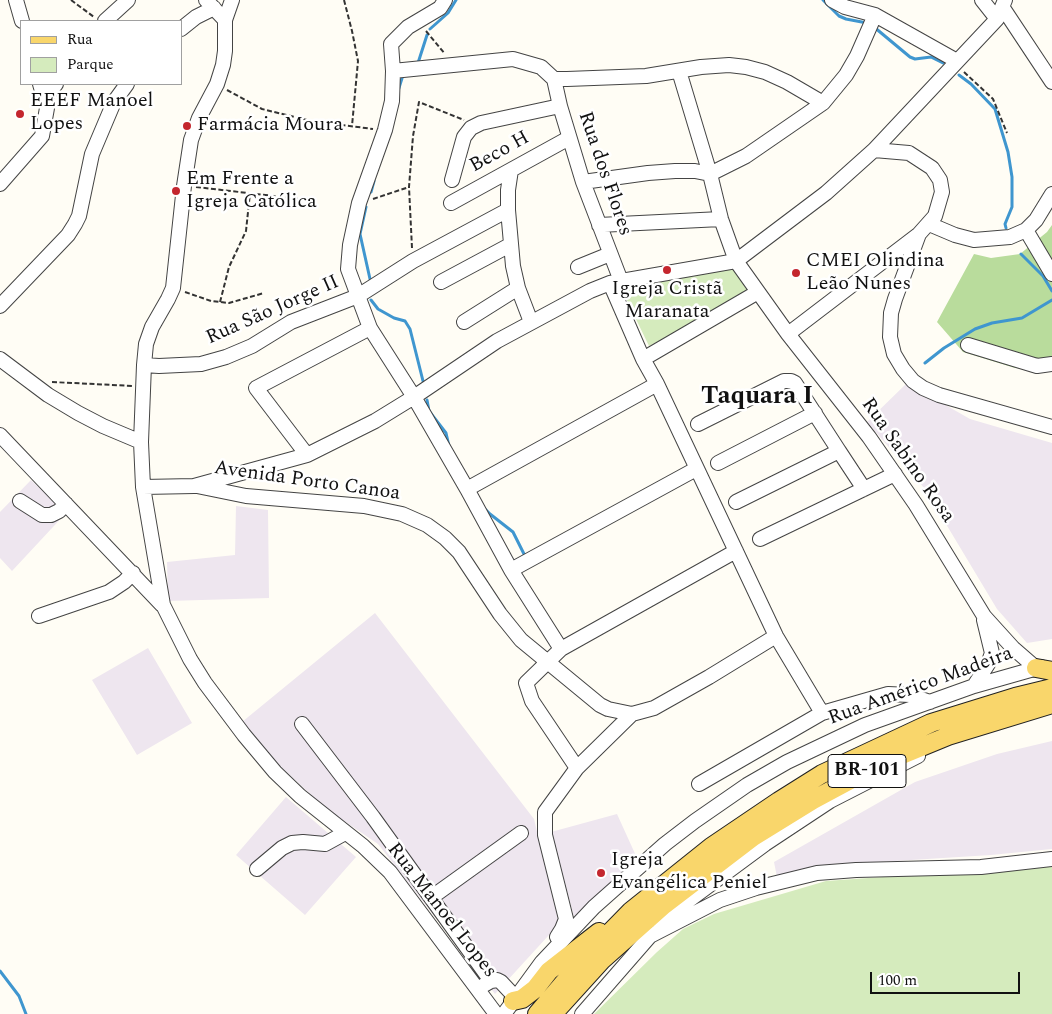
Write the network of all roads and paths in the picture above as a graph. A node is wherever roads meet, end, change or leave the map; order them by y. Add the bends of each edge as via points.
1 (16, 0) edge
2 (71, 0) edge
3 (128, 0) edge
4 (232, 0) edge
5 (344, 0) edge
6 (445, 0) edge
7 (832, 0) edge
8 (982, 0) edge
9 (210, 4) edge
10 (1001, 9) edge
11 (875, 15) junction
12 (22, 20) edge
13 (99, 20) edge
14 (106, 20) edge
15 (225, 20) junction
16 (418, 22) junction
17 (182, 28) edge
18 (956, 62) junction
19 (454, 65) junction
20 (678, 70) junction
21 (393, 71) junction
22 (554, 79) junction
23 (1052, 82) edge
24 (217, 84) junction
25 (40, 85) edge
26 (55, 85) edge
27 (126, 85) edge
28 (44, 98) junction
29 (823, 102) junction
30 (560, 106) junction
31 (476, 125) junction
32 (352, 127) junction
33 (385, 130) junction
34 (1007, 133) dead end
35 (569, 138) junction
36 (874, 150) junction
37 (511, 170) junction
38 (710, 174) junction
39 (452, 180) dead end
40 (583, 182) junction
41 (0, 184) edge
42 (184, 186) junction
43 (409, 187) junction
44 (250, 193) junction
45 (1052, 194) edge
46 (300, 199) dead end
47 (359, 203) junction
48 (451, 203) dead end
49 (508, 210) junction
50 (721, 219) junction
51 (599, 225) junction
52 (924, 229) junction
53 (1026, 230) junction
54 (510, 245) junction
55 (610, 254) junction
56 (413, 261) junction
57 (736, 261) junction
58 (578, 266) dead end
59 (1052, 274) edge
60 (441, 282) dead end
61 (615, 282) junction
62 (173, 288) junction
63 (518, 288) junction
64 (758, 292) junction
65 (264, 294) dead end
66 (358, 296) junction
67 (220, 302) junction
68 (0, 306) edge
69 (464, 322) dead end
70 (531, 322) junction
71 (370, 328) junction
72 (788, 334) junction
73 (968, 345) dead end
74 (0, 359) edge
75 (643, 359) junction
76 (1052, 364) edge
77 (144, 365) junction
78 (29, 381) junction
79 (657, 384) junction
80 (139, 386) dead end
81 (414, 397) junction
82 (815, 413) junction
83 (698, 424) dead end
84 (1052, 427) edge
85 (0, 435) edge
86 (141, 442) junction
87 (839, 451) junction
88 (307, 455) junction
89 (718, 463) dead end
90 (696, 469) junction
91 (895, 474) junction
92 (194, 486) junction
93 (143, 487) junction
94 (467, 489) junction
95 (864, 489) junction
96 (20, 501) dead end
97 (736, 502) dead end
98 (66, 504) junction
99 (760, 539) dead end
100 (736, 551) junction
101 (510, 570) junction
102 (133, 573) junction
103 (163, 605) junction
104 (39, 616) dead end
105 (984, 616) junction
106 (776, 636) junction
107 (561, 649) junction
108 (549, 662) junction
109 (1046, 668) edge
110 (974, 686) junction
111 (1052, 688) edge
112 (930, 702) junction
113 (1052, 704) edge
114 (822, 713) junction
115 (1052, 713) edge
116 (632, 714) junction
117 (302, 724) dead end
118 (577, 768) junction
119 (699, 784) dead end
120 (345, 833) junction
121 (521, 833) dead end
122 (1052, 859) edge
123 (257, 869) dead end
124 (432, 898) junction
125 (631, 911) junction
126 (650, 936) junction
127 (491, 981) junction
128 (477, 989) junction
129 (513, 1002) edge
130 (496, 1014) edge
131 (536, 1014) edge
132 (553, 1014) edge
133 (582, 1014) edge

1 - 12 street
2 - 13 path
3 - 14 street
4 - 15 street
5 - 32 path via 358,60
6 - 16 street via 440,8
7 - 11 street
8 - 10 street
9 - 15 street
9 - 17 street
10 - 18 street
10 - 23 street
11 - 18 street
11 - 29 street via 846,75
15 - 24 street, Rua Manoel Lopes via 226,50
16 - 19 path
16 - 21 street via 391,44
18 - 34 path via 993,99
18 - 36 street
19 - 21 street
19 - 22 street via 513,59 541,67
20 - 22 street via 646,76
20 - 29 street via 701,66 746,67 765,72
20 - 38 street
21 - 33 street via 392,100
22 - 30 street, Rua dos Flores
24 - 32 path via 262,109
24 - 42 street, Rua Manoel Lopes via 194,128
25 - 28 street
26 - 28 street
27 - 68 street via 114,102 92,154 75,224
28 - 41 street via 47,108 42,136
29 - 38 street via 746,156
30 - 31 street
30 - 35 street, Rua dos Flores
31 - 39 street via 464,137
31 - 43 path via 419,102
32 - 33 path
33 - 47 street
35 - 37 street, Beco H
35 - 40 street, Rua dos Flores
36 - 52 street via 909,153 932,168 940,180 942,192 935,216
36 - 57 street via 826,193
37 - 48 street, Beco H
37 - 49 street
38 - 40 street via 666,171
38 - 50 street
40 - 51 street, Rua dos Flores
42 - 44 path
42 - 62 street, Rua Manoel Lopes
43 - 47 path
43 - 56 path
44 - 46 path
44 - 67 path via 246,231 229,267
45 - 53 street
47 - 66 street via 348,269
49 - 54 street
49 - 56 street, Rua São Jorge II
50 - 51 street
50 - 57 street
51 - 55 street, Rua dos Flores
52 - 53 street via 974,240 1010,237
52 - 72 street
52 - 84 street via 894,299 890,337 894,354 903,369 912,381 939,395
53 - 59 street
54 - 60 street
54 - 63 street
55 - 58 street
55 - 61 street, Rua dos Flores
56 - 66 street, Rua São Jorge II
57 - 61 street
57 - 64 street, Rua Sabino Rosa
61 - 70 street
61 - 75 street, Rua dos Flores
62 - 67 path
62 - 77 street, Rua Manoel Lopes via 152,327
63 - 69 street
63 - 70 street
64 - 72 street, Rua Sabino Rosa
64 - 75 street
65 - 67 path via 230,303
66 - 71 street
66 - 77 street, Rua São Jorge II via 291,322 252,346 226,357 201,364
70 - 81 street
71 - 81 street
71 - 88 street via 256,388
72 - 91 street, Rua Sabino Rosa via 870,437
73 - 76 street via 1037,366
74 - 78 street
75 - 79 street, Rua dos Flores
77 - 86 street, Rua Manoel Lopes
78 - 80 path
78 - 86 street via 78,412
79 - 90 street, Rua dos Flores
79 - 94 street
81 - 88 street
81 - 94 street
82 - 83 street via 795,383 784,380
82 - 87 street
82 - 89 street
85 - 98 street
86 - 93 street, Rua Manoel Lopes
87 - 95 street
87 - 97 street
88 - 92 street
90 - 100 street, Rua dos Flores
90 - 101 street
91 - 95 street
91 - 105 street, Rua Sabino Rosa
92 - 93 street
92 - 108 street, Avenida Porto Canoa via 246,496 364,506 402,514 427,524 460,552 521,640
93 - 103 street, Rua Manoel Lopes
94 - 101 street
95 - 99 street
96 - 98 street via 42,515 51,515
98 - 102 street
100 - 106 street, Rua dos Flores
100 - 107 street
101 - 107 street
102 - 103 street
102 - 104 street via 109,592
103 - 120 street, Rua Manoel Lopes via 190,659 244,735 275,772
105 - 109 street, Rua Sabino Rosa via 1013,648
105 - 110 street, Rua Sabino Rosa via 992,653
106 - 114 street, Rua dos Flores
106 - 116 street via 670,700
107 - 108 street
108 - 116 street, Avenida Porto Canoa via 600,705
108 - 118 street via 526,683 532,701
109 - 110 street, Rua Américo Madeira
110 - 112 street, Rua Américo Madeira
111 - 125 main road, BR-101 via 931,723 822,774 711,847
112 - 114 street via 910,695 888,694
112 - 129 street, Rua Américo Madeira via 865,725 802,754 747,785 695,821 594,907 548,954
113 - 132 main road, BR-101 via 948,736 880,764 753,837 664,905 602,960
114 - 119 street
115 - 126 street via 979,731 830,801 677,909
116 - 118 street
117 - 124 street
118 - 129 street via 545,812 545,835 565,924 523,978
120 - 123 street via 325,844 292,843
120 - 128 street, Rua Manoel Lopes via 390,872
121 - 124 street
122 - 126 street via 981,867 816,873 720,900
124 - 127 street
125 - 129 main road via 586,940 548,971 535,989
125 - 131 main road, BR-101
126 - 133 street
127 - 128 street
127 - 129 street via 501,982
128 - 130 street, Rua Manoel Lopes

